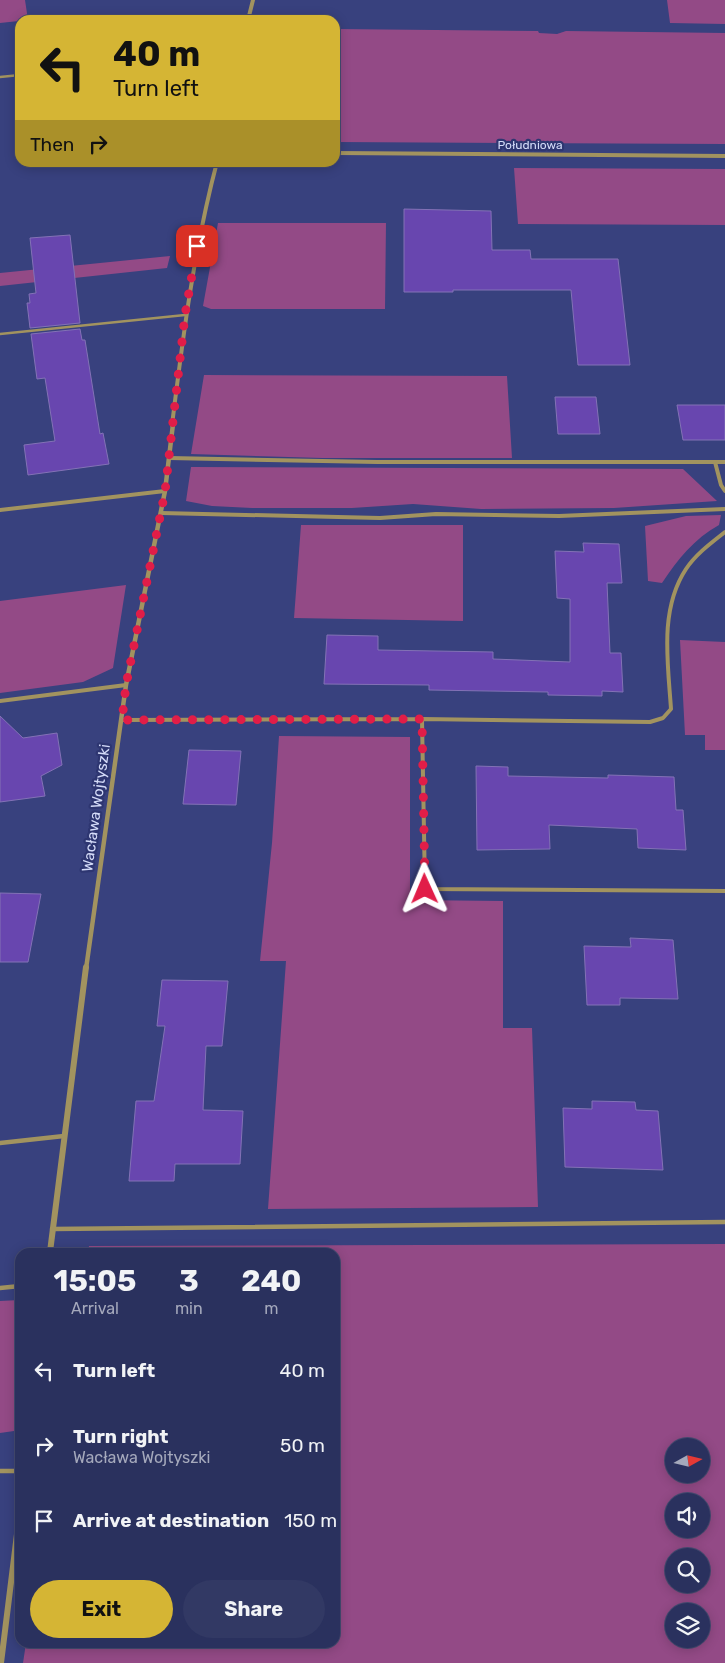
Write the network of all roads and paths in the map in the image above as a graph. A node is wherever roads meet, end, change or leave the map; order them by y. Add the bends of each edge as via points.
1 (253, 0) edge
2 (249, 15) edge
3 (15, 76) edge
4 (0, 77) edge
5 (340, 153) edge
6 (725, 156) edge
7 (216, 167) edge
8 (185, 315) junction
9 (0, 334) edge
10 (169, 458) junction
11 (715, 462) junction
12 (725, 462) edge
13 (725, 491) edge
14 (165, 492) junction
15 (725, 509) edge
16 (0, 510) edge
17 (161, 513) junction
18 (725, 532) edge
19 (126, 685) junction
20 (0, 701) edge
21 (422, 719) junction
22 (122, 720) junction
23 (725, 891) edge
24 (64, 1136) junction
25 (0, 1143) edge
26 (725, 1222) edge
27 (51, 1229) junction
28 (50, 1248) edge
29 (15, 1286) edge
30 (0, 1288) edge
31 (0, 1471) edge
32 (15, 1471) edge
33 (15, 1550) edge
34 (1, 1663) edge

1 - 2 street
3 - 4 lane
5 - 6 street, Południowa
7 - 8 street, Wacława Wojtyszki via 203,215
8 - 9 lane
8 - 10 street, Wacława Wojtyszki
10 - 11 lane via 263,462
10 - 14 street, Wacława Wojtyszki
11 - 12 lane
11 - 13 lane
14 - 16 lane
14 - 17 street, Wacława Wojtyszki
15 - 17 lane via 559,516 436,514 380,518
17 - 19 street, Wacława Wojtyszki
18 - 21 lane via 695,556 677,582 669,614 671,709 663,718 650,722
19 - 20 lane
19 - 22 street, Wacława Wojtyszki
21 - 22 lane
21 - 23 lane via 425,889
22 - 24 street, Wacława Wojtyszki
24 - 25 lane
24 - 27 street, Wacława Wojtyszki
26 - 27 lane
27 - 28 street, Wacława Wojtyszki
29 - 30 lane
31 - 32 lane
33 - 34 street

